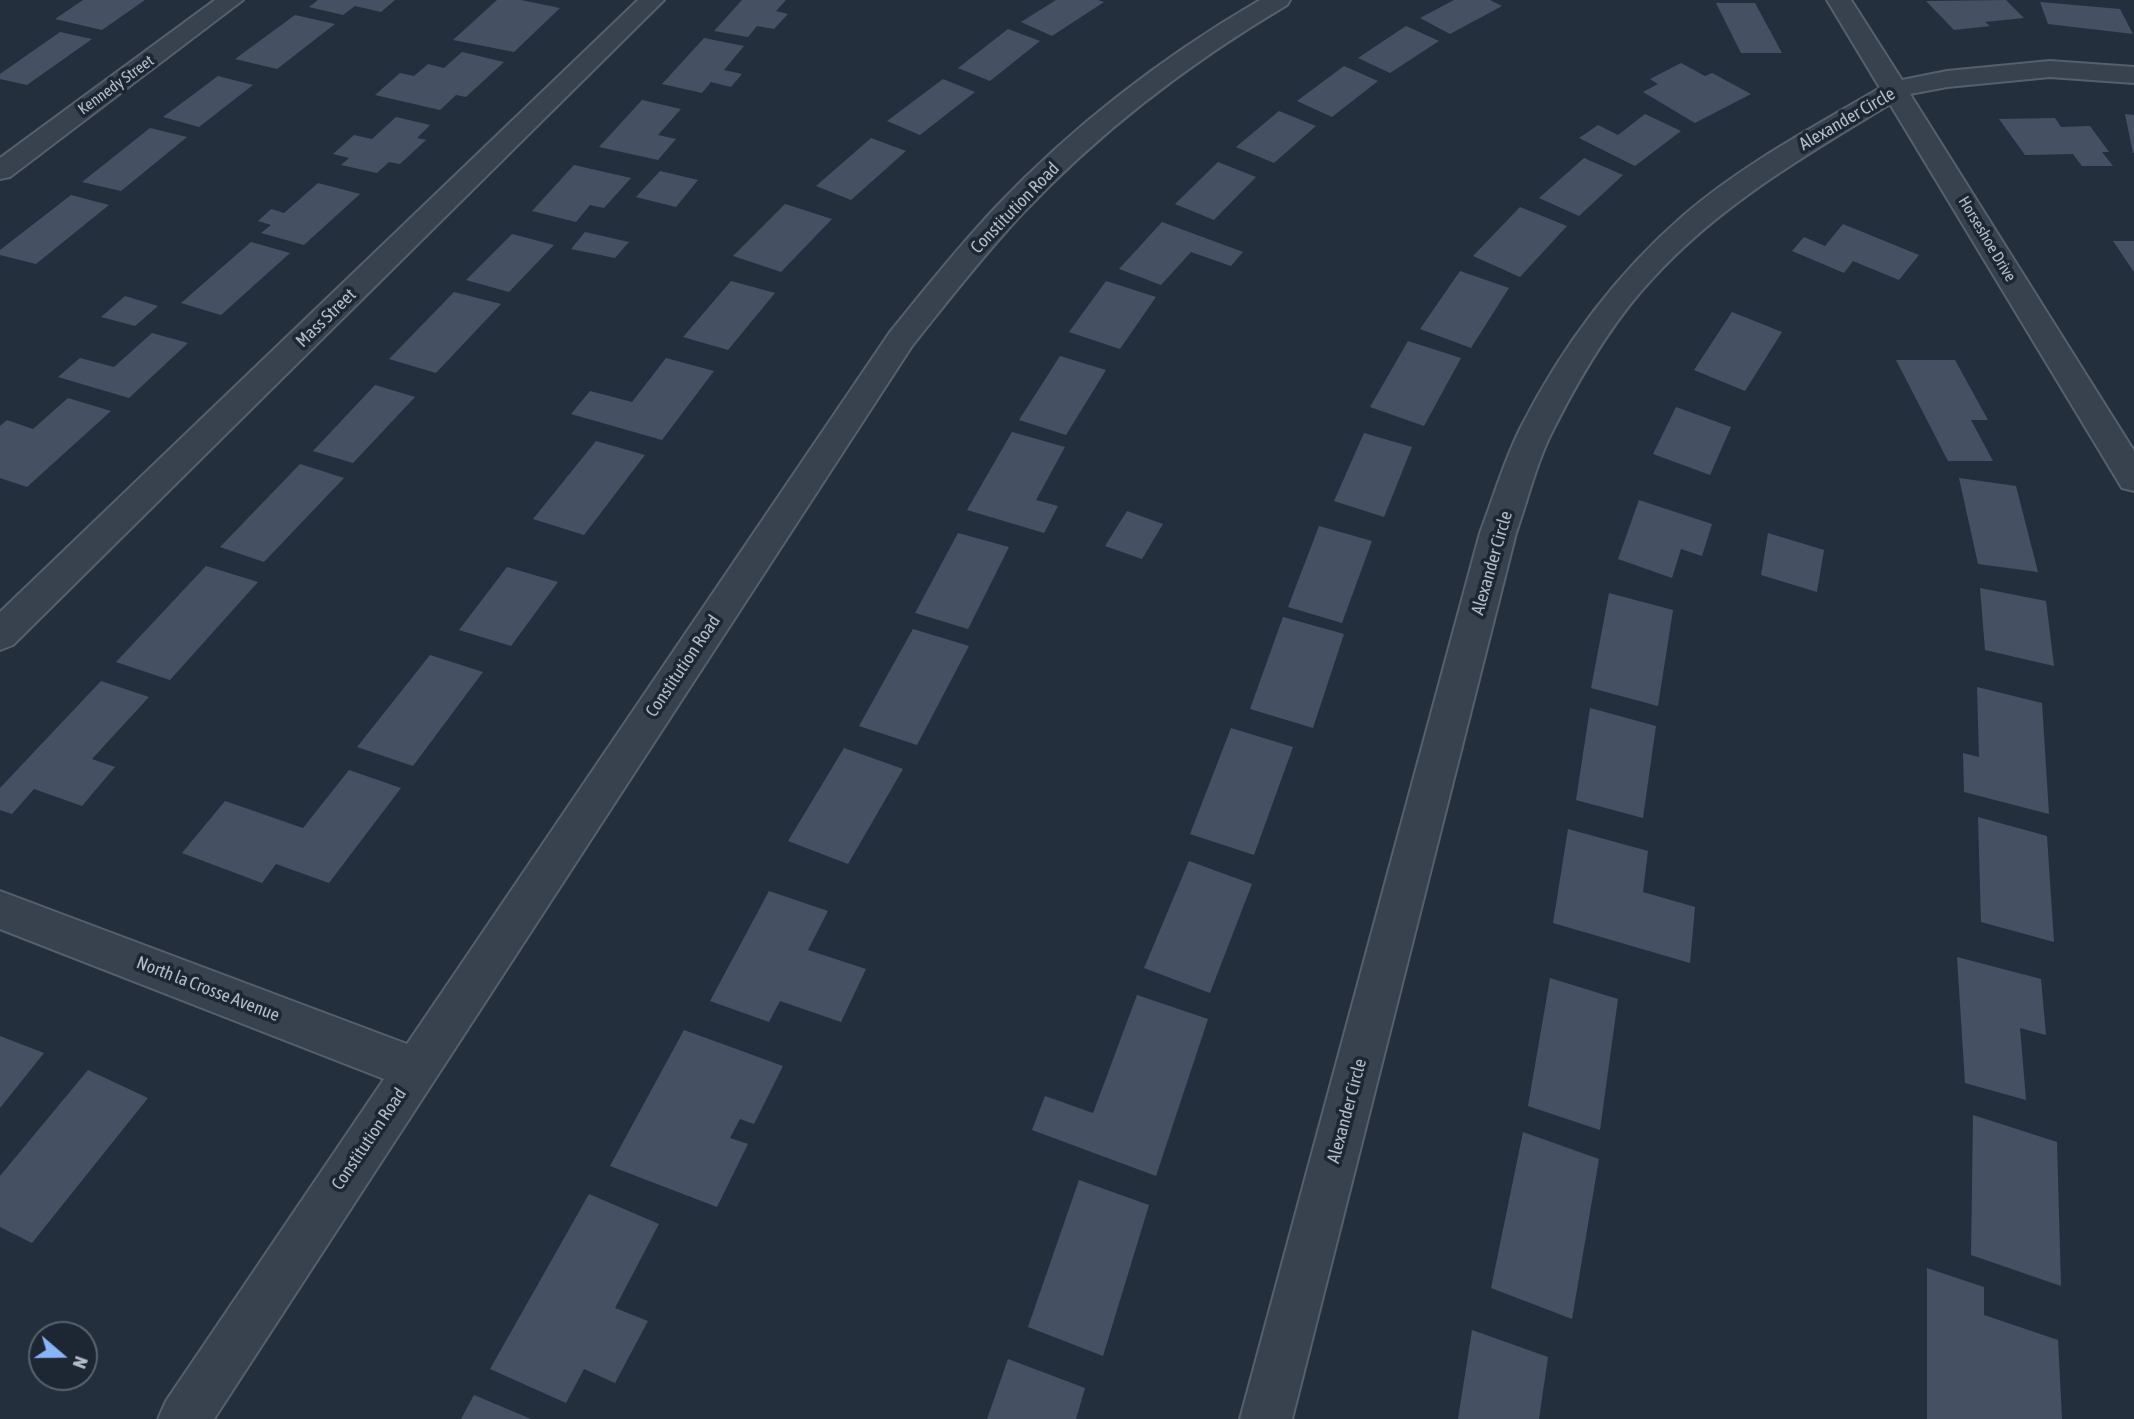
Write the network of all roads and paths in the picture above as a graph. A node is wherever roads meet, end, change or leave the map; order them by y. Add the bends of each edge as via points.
1 (231, 0) edge
2 (652, 0) edge
3 (1278, 0) edge
4 (1839, 0) edge
5 (2134, 75) edge
6 (1896, 89) junction
7 (0, 171) edge
8 (2134, 479) edge
9 (0, 635) edge
10 (0, 909) edge
11 (415, 1069) junction
12 (184, 1419) edge
13 (1266, 1419) edge

1 - 7 street, Kennedy Street
2 - 9 street, Mass Street
3 - 11 street, Constitution Road via 1150,85 1088,135 1025,194 957,269 901,339
4 - 6 street, Horseshoe Drive
5 - 6 street, Alexander Circle via 2050,69
6 - 8 street, Horseshoe Drive
6 - 13 street, Alexander Circle via 1769,166 1696,220 1642,271 1586,344 1536,430 1498,533
10 - 11 street, North la Crosse Avenue
11 - 12 street, Constitution Road

